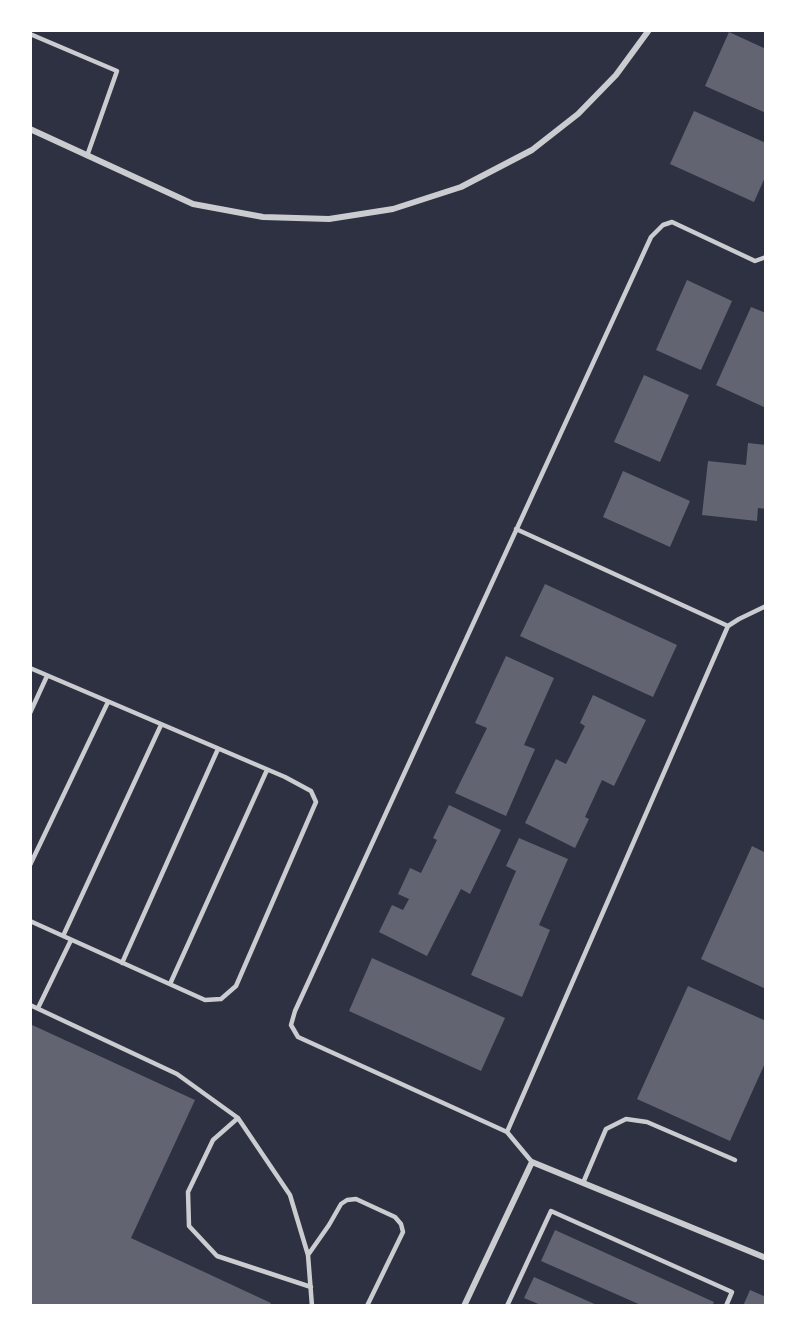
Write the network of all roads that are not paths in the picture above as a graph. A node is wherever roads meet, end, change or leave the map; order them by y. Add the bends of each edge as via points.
1 (650, 30) edge
2 (30, 34) edge
3 (30, 129) edge
4 (87, 156) junction
5 (766, 257) edge
6 (516, 529) junction
7 (766, 606) edge
8 (728, 626) junction
9 (30, 668) edge
10 (47, 676) junction
11 (108, 702) junction
12 (30, 713) edge
13 (161, 725) junction
14 (218, 749) junction
15 (267, 770) junction
16 (30, 865) edge
17 (30, 921) edge
18 (63, 936) junction
19 (70, 940) junction
20 (122, 963) junction
21 (170, 984) junction
22 (30, 1005) edge
23 (38, 1008) junction
24 (238, 1118) junction
25 (507, 1132) junction
26 (735, 1160) dead end
27 (532, 1162) junction
28 (583, 1183) junction
29 (308, 1255) junction
30 (766, 1258) edge
31 (311, 1287) junction
32 (312, 1306) edge
33 (367, 1306) edge
34 (464, 1306) edge
35 (507, 1306) edge
36 (726, 1306) edge

1 - 4 street via 616,75 578,114 532,150 461,187 393,209 329,219 264,218 193,204
2 - 4 lane via 117,71
3 - 4 street
5 - 6 lane via 755,261 672,222 651,237
6 - 8 lane
6 - 25 lane via 291,1025 298,1037
7 - 8 lane
8 - 25 lane
9 - 10 lane
10 - 11 lane
10 - 12 lane
11 - 13 lane
11 - 16 lane
13 - 14 lane
13 - 18 lane
14 - 15 lane
14 - 20 lane
15 - 21 lane
15 - 21 lane via 311,791 316,802 236,986 221,999 205,1000
17 - 18 lane
18 - 19 lane
19 - 20 lane
19 - 23 lane
20 - 21 lane
22 - 23 lane
23 - 24 lane via 177,1074
24 - 29 lane via 290,1195
24 - 31 lane via 213,1140 188,1192 189,1226 217,1256
25 - 27 lane
26 - 28 lane via 647,1122 626,1119 606,1129
27 - 28 street
27 - 34 street
28 - 30 street
29 - 31 lane
29 - 33 lane via 340,1204 347,1200 356,1200 395,1217 403,1232
31 - 32 lane
35 - 36 lane via 551,1211 732,1292

